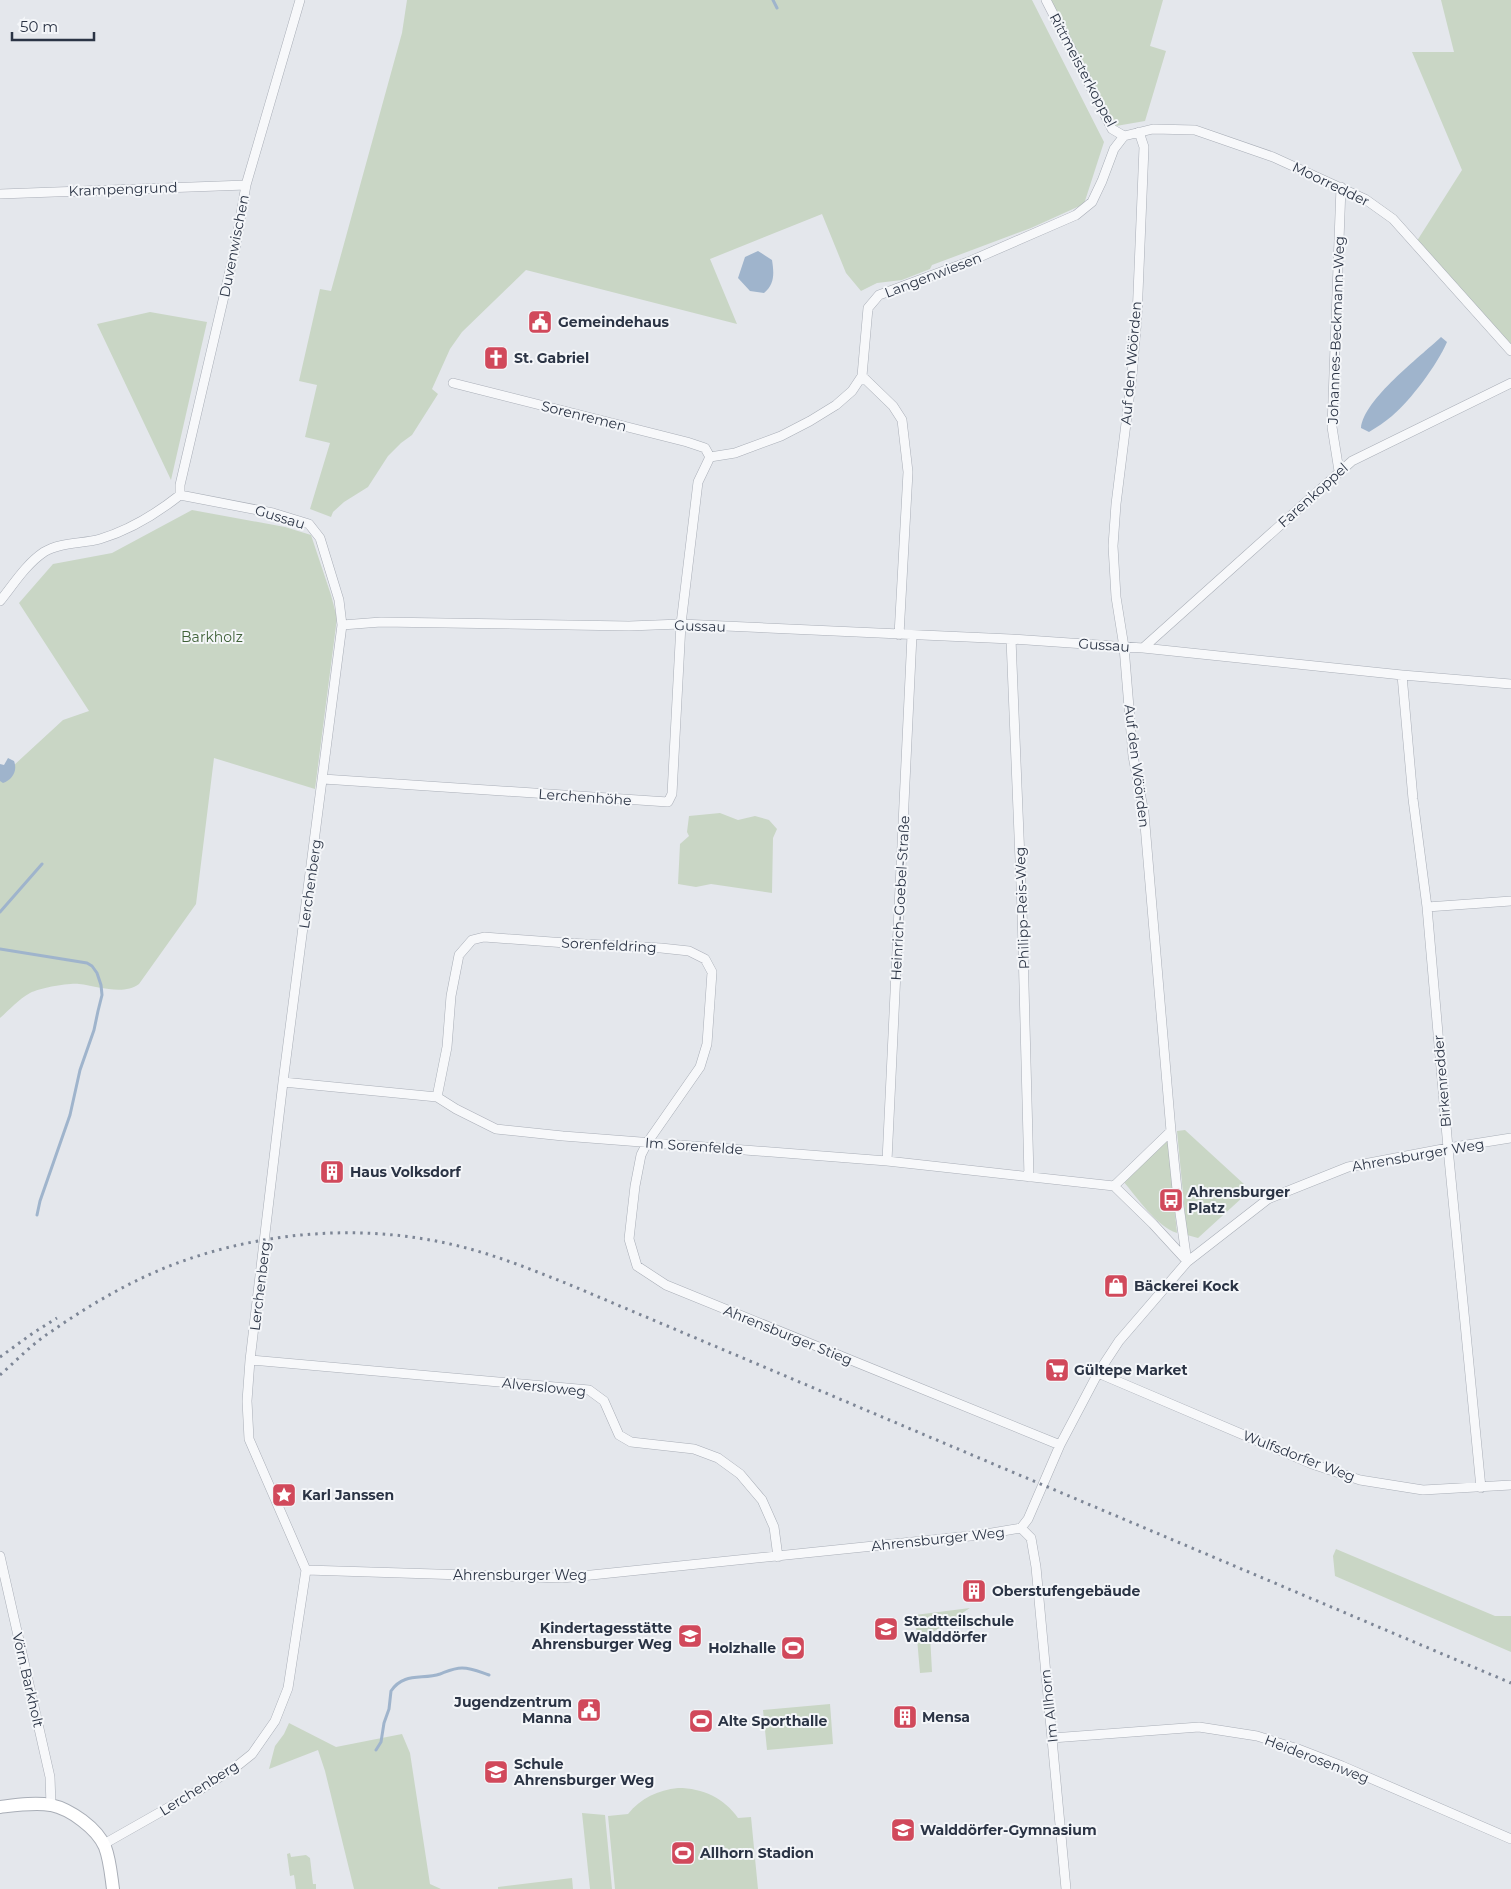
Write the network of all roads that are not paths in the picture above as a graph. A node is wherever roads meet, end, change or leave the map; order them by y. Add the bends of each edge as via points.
1 (300, 0) edge
2 (1046, 0) edge
3 (1139, 132) junction
4 (1124, 136) junction
5 (246, 186) junction
6 (1340, 187) junction
7 (0, 194) edge
8 (1511, 351) edge
9 (862, 376) junction
10 (453, 383) dead end
11 (1511, 383) edge
12 (710, 457) junction
13 (1339, 471) junction
14 (180, 495) junction
15 (0, 601) edge
16 (681, 624) junction
17 (342, 625) junction
18 (900, 634) junction
19 (912, 635) junction
20 (1011, 639) junction
21 (1124, 647) junction
22 (1143, 648) junction
23 (1402, 675) junction
24 (1511, 684) edge
25 (323, 779) junction
26 (1511, 901) edge
27 (1427, 907) junction
28 (283, 1082) junction
29 (438, 1097) junction
30 (1171, 1132) junction
31 (1511, 1138) edge
32 (648, 1143) junction
33 (1448, 1148) junction
34 (887, 1161) junction
35 (1029, 1177) junction
36 (1114, 1186) junction
37 (1187, 1262) junction
38 (250, 1360) junction
39 (1098, 1373) junction
40 (1060, 1445) junction
41 (1511, 1485) edge
42 (1481, 1488) junction
43 (1021, 1528) junction
44 (0, 1556) edge
45 (778, 1556) junction
46 (306, 1570) junction
47 (1052, 1738) junction
48 (51, 1805) junction
49 (0, 1807) edge
50 (1511, 1839) edge
51 (104, 1844) junction
52 (113, 1889) edge
53 (1066, 1889) edge

1 - 5 street, Duvenwischen
2 - 4 street, Rittmeisterkoppel via 1112,129
3 - 4 street, Moorredder
3 - 6 street, Moorredder via 1195,130 1273,157
3 - 21 street, Auf den Wöörden via 1144,147 1136,318 1114,546 1116,597
4 - 9 street, Langenwiesen via 1114,150 1092,202 1076,215 968,262 879,295 868,308
5 - 7 street, Krampengrund
5 - 14 street, Duvenwischen
6 - 8 street, Moorredder via 1366,199 1393,219
6 - 13 street, Johannes-Beckmann-Weg via 1332,427
9 - 12 street via 852,391 836,405 810,421 735,453
9 - 18 street via 902,420 908,472
10 - 12 street, Sorenremen via 688,442 705,448
11 - 13 street, Farenkoppel via 1352,461
12 - 16 street via 698,482
13 - 22 street, Farenkoppel
14 - 15 street via 128,529 98,540 55,547 43,553
14 - 17 street, Gussau via 273,512 309,524 320,538 339,600
16 - 17 street, Gussau via 380,622
16 - 18 street, Gussau
16 - 25 street, Lerchenhöhe via 672,794 668,802
17 - 25 street, Lerchenberg
18 - 19 street, Gussau
19 - 20 street, Gussau
19 - 34 street, Heinrich-Goebel-Straße
20 - 21 street, Gussau
20 - 35 street, Philipp-Reis-Weg
21 - 22 street, Gussau
21 - 30 street, Auf den Wöörden via 1133,756 1144,813
22 - 23 street, Gussau
23 - 24 street, Gussau
23 - 27 street, Birkenredder
25 - 28 street, Lerchenberg
26 - 27 street
27 - 33 street, Birkenredder
28 - 29 street, Im Sorenfelde
28 - 38 street, Lerchenberg
29 - 32 street, Im Sorenfelde via 496,1129
29 - 32 street, Sorenfeldring via 455,969 459,955 472,940 484,937 689,952 705,959 712,972 705,1053 695,1075
30 - 36 street
30 - 37 street
31 - 33 street, Ahrensburger Weg
32 - 34 street, Im Sorenfelde
32 - 40 street, Ahrensburger Stieg via 641,1155 629,1239 637,1266 666,1285
33 - 37 street, Ahrensburger Weg via 1348,1167 1268,1199
33 - 42 street, Birkenredder
34 - 35 street, Im Sorenfelde
35 - 36 street, Im Sorenfelde
36 - 37 street
37 - 39 street, Ahrensburger Weg via 1119,1341
38 - 45 street, Alversloweg via 589,1390 604,1400 618,1435 631,1442 694,1448 718,1458 740,1474 762,1500 774,1527
38 - 46 street, Lerchenberg via 249,1439
39 - 40 street, Ahrensburger Weg
39 - 42 street, Wulfsdorfer Weg via 1312,1464 1360,1480 1423,1490
40 - 43 street, Ahrensburger Weg via 1028,1519
41 - 42 street, Wulfsdorfer Weg
43 - 45 street, Ahrensburger Weg
43 - 47 street, Im Allhorn via 1030,1538 1036,1567
44 - 48 street, Vörn Barkholt via 50,1777
45 - 46 street, Ahrensburger Weg via 562,1578
46 - 51 street, Lerchenberg via 288,1688 275,1722 252,1754 201,1789
47 - 50 street, Heiderosenweg via 1199,1727 1257,1736 1342,1766
47 - 53 street, Im Allhorn
48 - 49 street
48 - 51 street via 78,1816
51 - 52 street

